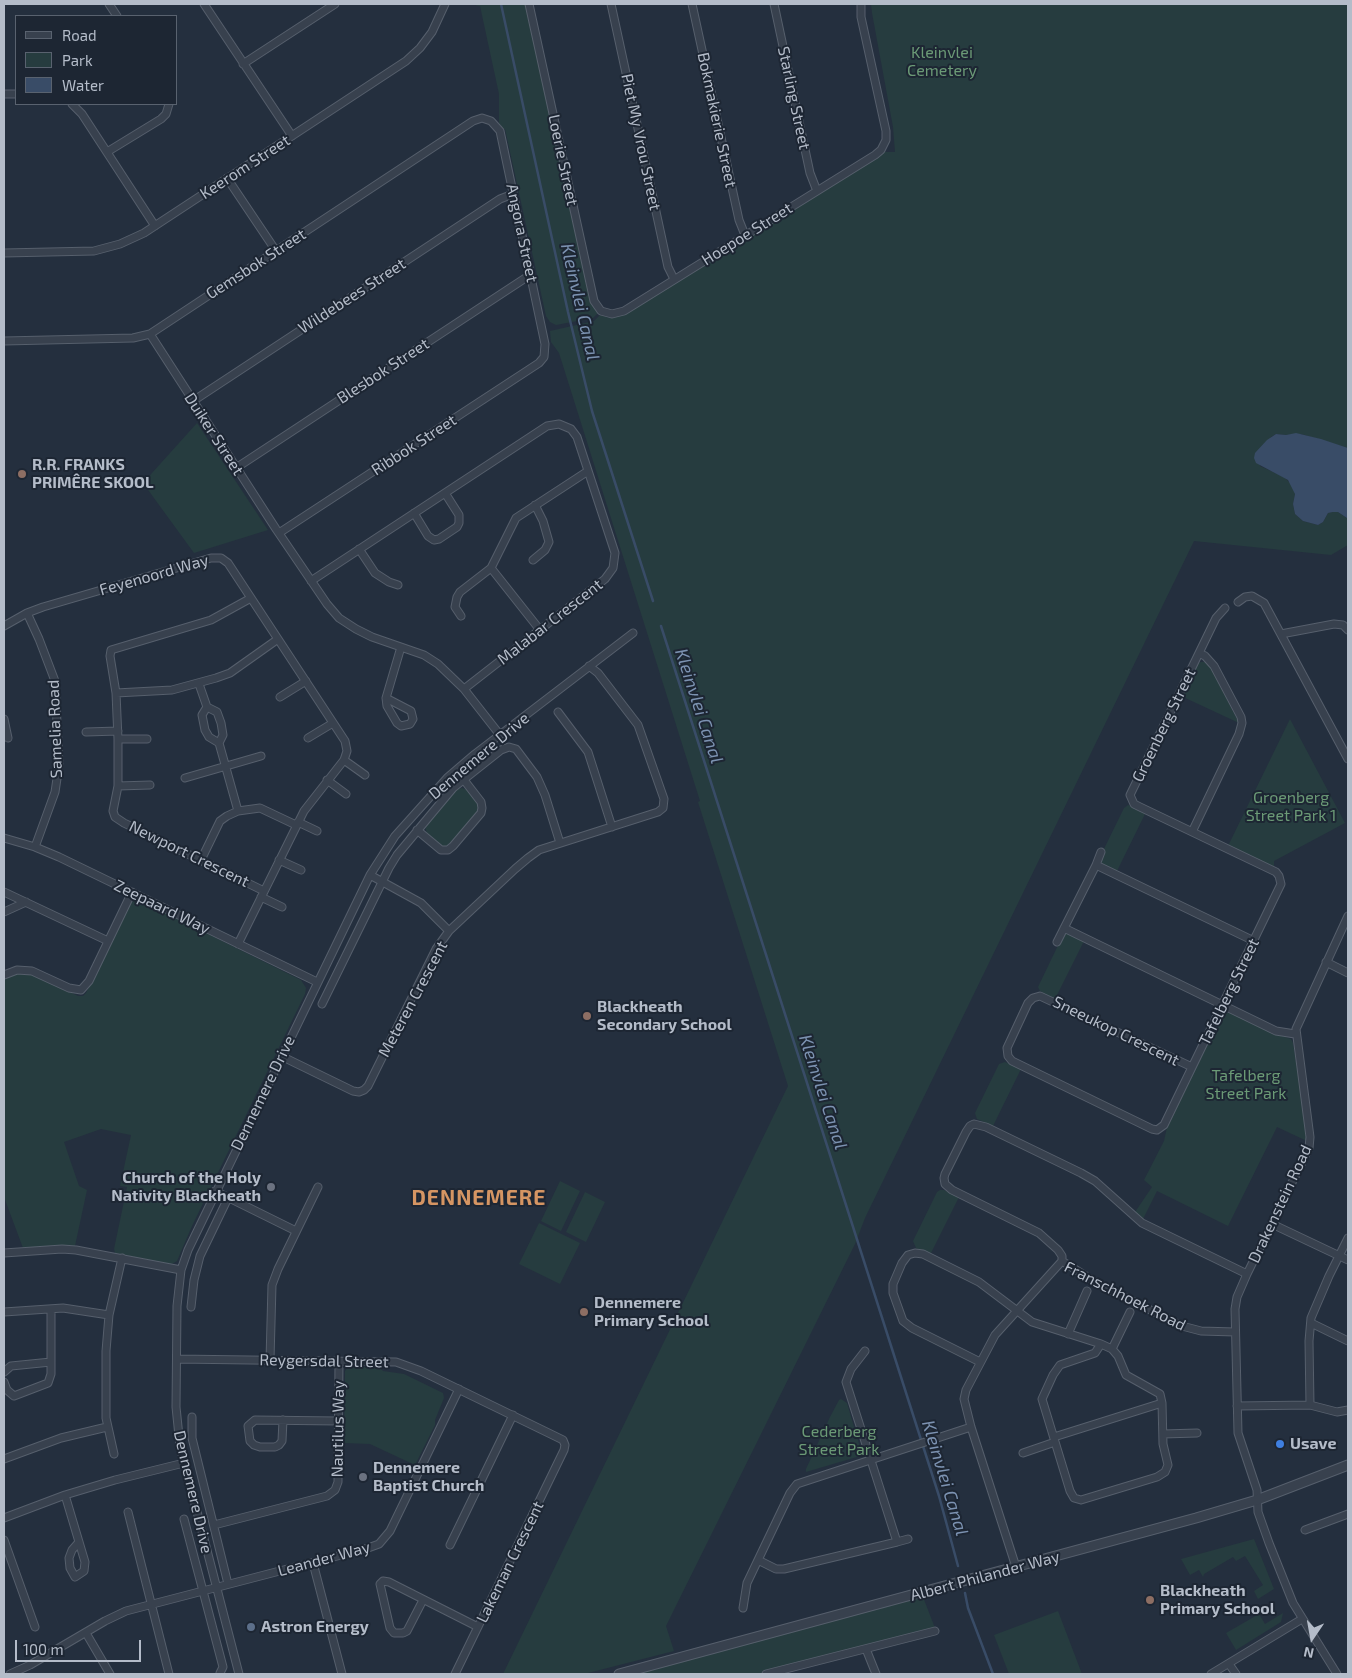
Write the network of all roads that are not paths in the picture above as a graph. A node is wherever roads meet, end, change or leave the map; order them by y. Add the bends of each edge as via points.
1 (109, 4) edge
2 (204, 4) edge
3 (335, 4) edge
4 (445, 4) edge
5 (529, 4) edge
6 (611, 4) edge
7 (692, 4) edge
8 (774, 4) edge
9 (860, 4) edge
10 (116, 15) edge
11 (243, 64) junction
12 (73, 105) edge
13 (169, 105) edge
14 (487, 119) joint
15 (292, 136) junction
16 (108, 152) junction
17 (227, 178) junction
18 (818, 191) junction
19 (513, 194) junction
20 (155, 226) junction
21 (745, 235) junction
22 (276, 252) junction
23 (4, 253) edge
24 (530, 275) junction
25 (674, 279) junction
26 (604, 312) joint
27 (150, 334) junction
28 (4, 341) edge
29 (545, 354) joint
30 (193, 401) junction
31 (236, 468) junction
32 (588, 471) junction
33 (445, 493) junction
34 (535, 505) junction
35 (414, 513) junction
36 (279, 533) junction
37 (359, 549) junction
38 (533, 560) dead end
39 (491, 568) junction
40 (311, 581) junction
41 (398, 585) dead end
42 (251, 598) junction
43 (1238, 602) dead end
44 (1225, 608) dead end
45 (27, 613) junction
46 (461, 616) dead end
47 (4, 626) edge
48 (540, 630) junction
49 (1348, 630) edge
50 (632, 633) dead end
51 (1281, 634) junction
52 (278, 639) junction
53 (400, 647) junction
54 (1200, 653) junction
55 (590, 666) junction
56 (306, 681) junction
57 (199, 684) junction
58 (464, 689) junction
59 (116, 693) junction
60 (280, 697) dead end
61 (386, 698) dead end
62 (207, 707) junction
63 (558, 712) dead end
64 (4, 719) edge
65 (333, 723) junction
66 (118, 731) junction
67 (86, 732) dead end
68 (500, 735) junction
69 (8, 738) dead end
70 (308, 738) dead end
71 (118, 739) junction
72 (147, 739) dead end
73 (219, 743) junction
74 (261, 756) dead end
75 (1348, 759) edge
76 (344, 760) junction
77 (226, 766) junction
78 (365, 775) dead end
79 (185, 778) dead end
80 (327, 780) junction
81 (464, 780) junction
82 (150, 785) dead end
83 (118, 786) junction
84 (346, 794) dead end
85 (238, 811) junction
86 (297, 824) junction
87 (612, 827) junction
88 (418, 830) junction
89 (317, 831) dead end
90 (1192, 832) junction
91 (4, 838) edge
92 (560, 843) junction
93 (35, 847) junction
94 (1101, 852) dead end
95 (201, 860) junction
96 (279, 860) junction
97 (1096, 865) junction
98 (301, 870) dead end
99 (370, 875) junction
100 (1280, 880) joint
101 (382, 881) junction
102 (4, 892) edge
103 (132, 892) junction
104 (263, 894) junction
105 (26, 902) junction
106 (282, 907) dead end
107 (4, 912) edge
108 (1348, 916) edge
109 (1064, 928) junction
110 (449, 931) junction
111 (108, 941) junction
112 (1254, 941) junction
113 (1057, 942) dead end
114 (238, 944) junction
115 (1326, 962) junction
116 (1348, 973) edge
117 (4, 975) edge
118 (317, 982) junction
119 (322, 1004) dead end
120 (1223, 1005) junction
121 (1295, 1034) junction
122 (282, 1056) junction
123 (1192, 1068) junction
124 (1159, 1129) joint
125 (318, 1188) dead end
126 (215, 1191) junction
127 (228, 1198) junction
128 (1272, 1224) junction
129 (296, 1231) junction
130 (1348, 1238) edge
131 (4, 1253) edge
132 (1340, 1256) junction
133 (122, 1258) junction
134 (1348, 1260) edge
135 (1062, 1261) junction
136 (181, 1270) junction
137 (1248, 1274) junction
138 (1088, 1291) dead end
139 (191, 1307) dead end
140 (51, 1309) junction
141 (1015, 1311) junction
142 (4, 1312) edge
143 (1130, 1312) dead end
144 (109, 1315) junction
145 (1311, 1323) junction
146 (1235, 1332) junction
147 (1068, 1334) junction
148 (1348, 1341) edge
149 (1101, 1344) junction
150 (1112, 1349) junction
151 (865, 1352) dead end
152 (177, 1359) junction
153 (270, 1360) junction
154 (339, 1361) junction
155 (51, 1362) junction
156 (980, 1362) junction
157 (4, 1372) edge
158 (4, 1382) edge
159 (459, 1389) junction
160 (1162, 1403) junction
161 (1310, 1405) junction
162 (1236, 1406) junction
163 (1348, 1410) edge
164 (513, 1415) junction
165 (192, 1417) dead end
166 (283, 1420) junction
167 (338, 1421) junction
168 (106, 1427) junction
169 (971, 1427) junction
170 (1197, 1433) dead end
171 (1163, 1434) junction
172 (1055, 1439) junction
173 (564, 1450) joint
174 (1023, 1453) dead end
175 (114, 1454) dead end
176 (4, 1459) edge
177 (870, 1460) junction
178 (184, 1463) junction
179 (1348, 1465) edge
180 (66, 1495) junction
181 (1257, 1500) junction
182 (128, 1512) dead end
183 (1348, 1514) edge
184 (4, 1518) edge
185 (184, 1519) dead end
186 (214, 1525) junction
187 (1305, 1530) dead end
188 (908, 1539) dead end
189 (4, 1540) edge
190 (79, 1542) dead end
191 (897, 1542) junction
192 (450, 1545) dead end
193 (758, 1560) junction
194 (313, 1563) junction
195 (1016, 1567) junction
196 (228, 1584) junction
197 (216, 1588) junction
198 (204, 1591) junction
199 (423, 1600) junction
200 (152, 1604) junction
201 (743, 1608) dead end
202 (1302, 1619) junction
203 (35, 1627) dead end
204 (478, 1627) junction
205 (935, 1631) dead end
206 (86, 1633) junction
207 (866, 1649) junction
208 (1229, 1664) junction
209 (220, 1673) edge
210 (10, 1674) edge
211 (110, 1674) edge
212 (170, 1674) edge
213 (239, 1674) edge
214 (342, 1674) edge
215 (455, 1674) edge
216 (619, 1674) edge
217 (766, 1674) edge
218 (876, 1674) edge
219 (1211, 1674) edge
220 (1236, 1674) edge
221 (1337, 1674) edge

1 - 10 street
2 - 11 street
3 - 11 street
4 - 15 street, Keerom Street via 432,32 413,55
5 - 26 street, Loerie Street via 594,301
6 - 25 street, Piet My Vrou Street via 666,257
7 - 21 street, Bokmakierie Street
8 - 18 street, Starling Street via 810,173
9 - 18 street, Hoepoe Street via 885,127 885,143 875,156
11 - 15 street
12 - 16 street
13 - 16 street via 161,119
14 - 19 street, Angora Street via 500,131
14 - 22 street, Gemsbok Street via 473,121
15 - 17 street, Keerom Street
16 - 20 street
17 - 20 street, Keerom Street
17 - 22 street
18 - 21 street, Hoepoe Street
19 - 24 street, Angora Street
19 - 30 street, Wildebees Street via 492,204
20 - 23 street, Keerom Street via 136,238 94,251
21 - 25 street, Hoepoe Street
22 - 27 street, Gemsbok Street
24 - 29 street, Angora Street
24 - 31 street, Blesbok Street
25 - 26 street, Hoepoe Street via 620,312
27 - 28 street, Gemsbok Street via 133,338
27 - 30 street, Duiker Street
29 - 36 street, Ribbok Street via 540,363
30 - 31 street, Duiker Street
31 - 36 street, Duiker Street
32 - 33 street, Malabar Crescent via 575,433 567,426 554,424
32 - 34 street
32 - 48 street, Malabar Crescent via 615,553 613,568 606,579
33 - 35 street, Malabar Crescent
33 - 35 street via 460,519 457,527 439,539 431,539
34 - 38 street via 549,542 546,550
34 - 39 street via 512,523
35 - 37 street, Malabar Crescent
36 - 40 street, Duiker Street
37 - 40 street, Malabar Crescent
37 - 41 street via 376,573
39 - 46 street via 456,597 455,607
39 - 48 street
40 - 53 street, Duiker Street via 345,622
42 - 45 street, Feyenoord Way via 226,561 214,557
42 - 52 street, Feyenoord Way
42 - 59 street, Newport Crescent via 211,620 111,650
43 - 51 street via 1252,596 1259,599
44 - 54 street, Groenberg Street via 1216,618
45 - 47 street, Feyenoord Way
45 - 93 street, Samelia Road via 55,681 59,765 56,792
48 - 58 street, Malabar Crescent
49 - 51 street via 1343,625 1334,624
50 - 55 street, Dennemere Drive
51 - 75 street
52 - 56 street, Feyenoord Way
52 - 57 street via 230,673
53 - 58 street, Duiker Street via 424,655
53 - 61 street
54 - 90 street via 1214,666 1242,723
54 - 90 street, Groenberg Street via 1130,795 1134,804
55 - 68 street, Dennemere Drive
55 - 87 street, Meteren Crescent via 638,725 665,801 658,812
56 - 60 street
56 - 65 street, Feyenoord Way
57 - 59 street via 163,692
57 - 62 street
58 - 68 street, Duiker Street
59 - 66 street, Newport Crescent
62 - 73 street via 215,710 220,718 222,735
62 - 73 street via 202,715 205,730
63 - 87 street via 588,752
64 - 69 street
65 - 70 street
65 - 76 street, Feyenoord Way via 345,741 347,752
66 - 67 street
66 - 71 street, Newport Crescent
68 - 99 street, Dennemere Drive via 434,792 394,837
71 - 72 street
71 - 83 street, Newport Crescent
73 - 77 street
74 - 77 street
76 - 78 street
76 - 80 street
77 - 79 street
77 - 85 street
80 - 84 street
80 - 86 street
81 - 88 street, Dennemere Drive via 453,788
81 - 88 street, Dennemere Drive via 481,802 482,811 453,846 441,850
81 - 92 street, Dennemere Drive via 501,750 514,747 542,787
82 - 83 street
83 - 95 street, Newport Crescent via 114,811 119,820
85 - 86 street via 260,808
85 - 95 street via 220,821
86 - 89 street
86 - 96 street
87 - 92 street, Meteren Crescent
88 - 101 street, Dennemere Drive via 397,855
90 - 100 street, Groenberg Street via 1276,872
91 - 93 street, Zeepaard Way
92 - 110 street, Meteren Crescent via 539,850 528,858
93 - 103 street, Zeepaard Way
94 - 97 street
95 - 104 street, Newport Crescent
96 - 98 street
96 - 104 street
97 - 109 street
97 - 112 street
99 - 101 street
99 - 118 street, Dennemere Drive
100 - 112 street, Tafelberg Street via 1279,890
101 - 110 street via 421,903
101 - 119 street, Dennemere Drive
102 - 105 street
103 - 111 street
103 - 114 street, Zeepaard Way
104 - 106 street
104 - 114 street
105 - 107 street
105 - 111 street
108 - 115 street, Drakenstein Road
109 - 113 street
109 - 120 street
110 - 122 street, Meteren Crescent via 432,956 364,1090 353,1091
111 - 117 street via 87,985 81,990 32,971 17,970
112 - 120 street, Tafelberg Street
114 - 118 street, Zeepaard Way
115 - 116 street
115 - 121 street, Drakenstein Road
118 - 122 street, Dennemere Drive
120 - 121 street via 1276,1031
120 - 123 street, Tafelberg Street
121 - 128 street, Drakenstein Road via 1310,1142
122 - 126 street, Dennemere Drive
123 - 124 street, Tafelberg Street via 1166,1122
123 - 124 street, Sneeukop Crescent via 1046,998 1036,996 1030,1000 1007,1048 1012,1061 1149,1128
125 - 129 street
126 - 127 street
126 - 136 street, Dennemere Drive
127 - 129 street
127 - 139 street via 200,1256
128 - 132 street
128 - 137 street, Drakenstein Road
129 - 153 street via 272,1285
130 - 132 street
131 - 133 street via 62,1249
132 - 134 street
132 - 145 street
133 - 136 street
133 - 144 street
135 - 137 street via 1058,1250 1039,1233 945,1184 945,1174 970,1126 986,1127 1081,1173 1095,1181 1142,1222
135 - 141 street, Franschhoek Road
135 - 146 street, Franschhoek Road via 1097,1283 1182,1326 1200,1331
136 - 152 street, Dennemere Drive
137 - 146 street, Drakenstein Road via 1236,1303
138 - 147 street
140 - 142 street
140 - 144 street via 72,1308
140 - 155 street
141 - 147 street via 1035,1323
141 - 156 street, Franschhoek Road via 994,1335
141 - 156 street via 987,1287 923,1254 911,1253 903,1260 893,1288 903,1321
143 - 150 street
144 - 168 street
145 - 148 street
145 - 161 street
146 - 162 street, Drakenstein Road
147 - 149 street
149 - 150 street
149 - 172 street via 1095,1352 1060,1366 1050,1381 1042,1403
150 - 160 street via 1126,1375 1158,1392
151 - 177 street via 851,1369 846,1382
152 - 153 street, Reygersdal Street
152 - 178 street, Dennemere Drive via 177,1424
153 - 154 street, Reygersdal Street
154 - 159 street, Reygersdal Street via 405,1364
154 - 167 street, Nautilus Way
155 - 157 street via 11,1366
155 - 158 street via 51,1378 45,1385 14,1396
156 - 169 street, Franschhoek Road via 964,1399
159 - 164 street, Reygersdal Street
159 - 194 street, Leander Way via 387,1536 374,1546
160 - 171 street
160 - 172 street
161 - 162 street
161 - 163 street via 1337,1412
162 - 181 street, Drakenstein Road via 1239,1438 1257,1490
164 - 173 street, Reygersdal Street via 561,1439
164 - 192 street
165 - 186 street via 192,1438
166 - 166 street via 253,1421 248,1428 250,1441 260,1447 279,1445
166 - 167 street
167 - 186 street, Nautilus Way via 338,1482 333,1492
168 - 175 street
168 - 176 street via 61,1438
169 - 177 street
169 - 195 street, Franschhoek Road
170 - 171 street
171 - 172 street via 1168,1465 1164,1474 1081,1500 1071,1494
172 - 174 street
173 - 204 street, Lakeman Crescent
177 - 191 street
177 - 193 street via 795,1485
178 - 180 street
178 - 197 street, Dennemere Drive
179 - 181 street, Albert Philander Way
180 - 184 street
180 - 190 street
181 - 195 street, Albert Philander Way
181 - 202 street, Drakenstein Road via 1269,1543
182 - 200 street
183 - 187 street
185 - 198 street
186 - 196 street
188 - 191 street
189 - 203 street
191 - 193 street via 784,1570
193 - 201 street via 747,1584
194 - 196 street, Leander Way
194 - 214 street
195 - 216 street, Albert Philander Way
196 - 197 street, Leander Way
197 - 198 street, Leander Way
197 - 213 street, Dennemere Drive
198 - 200 street, Leander Way
198 - 209 street via 223,1667
199 - 199 street via 386,1581 380,1584 394,1633 407,1631
199 - 204 street
200 - 206 street, Leander Way via 126,1611
200 - 212 street
202 - 208 street
202 - 221 street, Drakenstein Road
204 - 215 street, Lakeman Crescent
205 - 207 street
206 - 210 street, Leander Way
206 - 211 street
207 - 217 street
207 - 218 street
208 - 219 street
208 - 220 street

